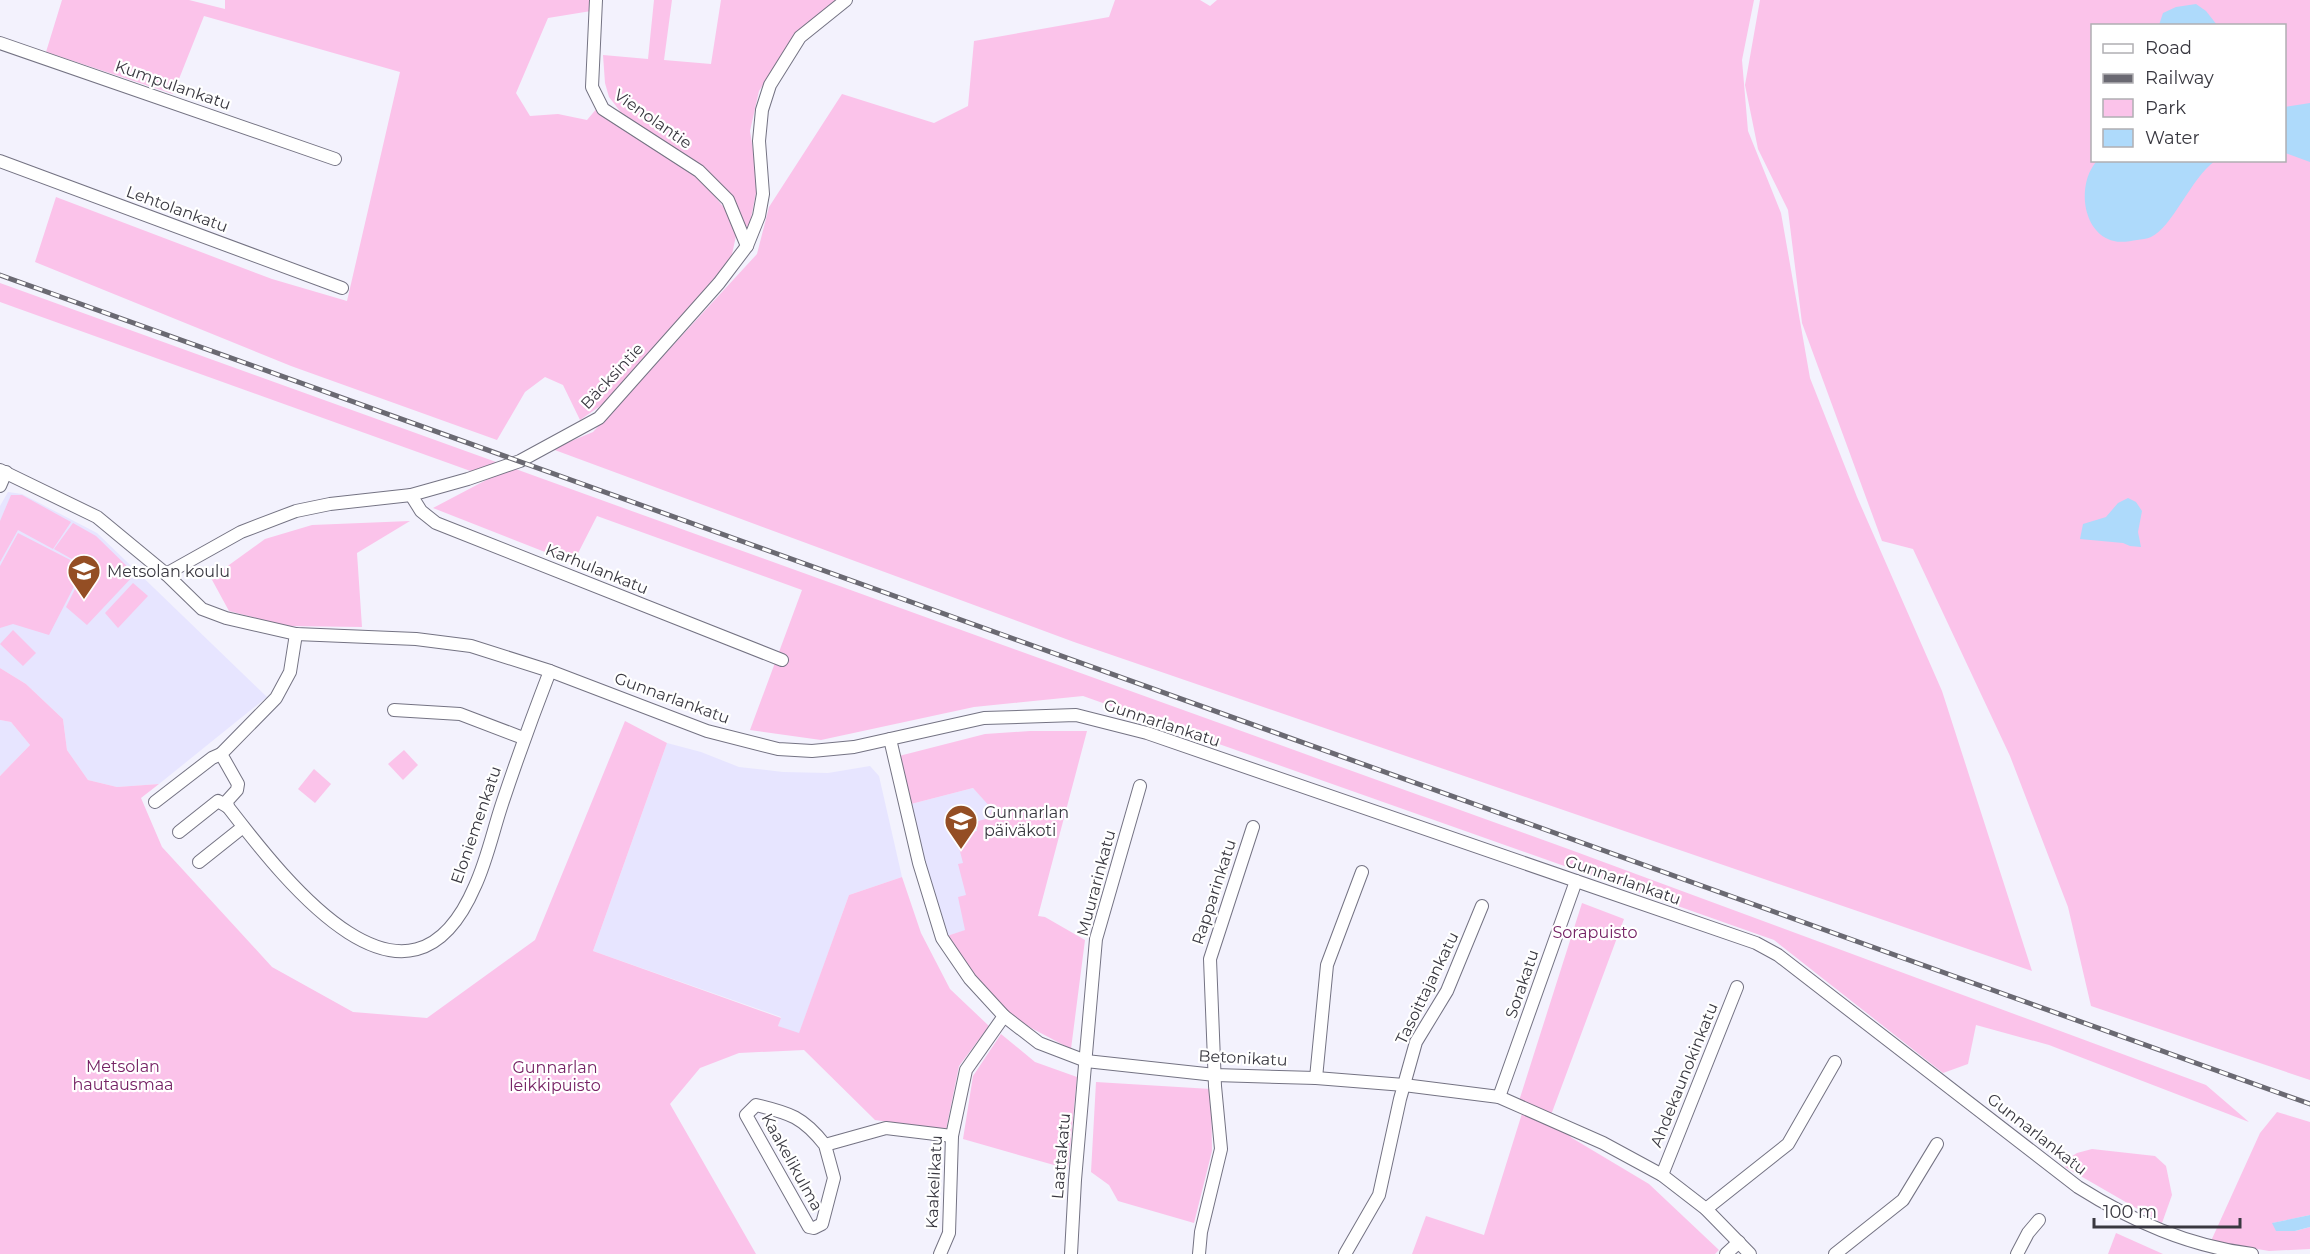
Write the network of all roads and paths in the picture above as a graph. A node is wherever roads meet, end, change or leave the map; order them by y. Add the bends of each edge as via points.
1 (596, 0) edge
2 (846, 0) edge
3 (0, 43) edge
4 (335, 159) dead end
5 (0, 161) edge
6 (747, 246) junction
7 (342, 288) dead end
8 (3, 471) edge
9 (0, 486) edge
10 (411, 495) junction
11 (166, 574) junction
12 (296, 634) junction
13 (782, 660) dead end
14 (550, 671) junction
15 (394, 710) dead end
16 (523, 738) junction
17 (890, 740) junction
18 (222, 754) junction
19 (1140, 786) dead end
20 (155, 801) dead end
21 (228, 807) junction
22 (243, 827) junction
23 (1253, 827) dead end
24 (178, 832) dead end
25 (199, 862) dead end
26 (1362, 873) dead end
27 (1576, 881) junction
28 (1482, 906) dead end
29 (1737, 987) dead end
30 (1004, 1016) junction
31 (1086, 1061) junction
32 (1835, 1062) dead end
33 (1215, 1075) junction
34 (1316, 1078) junction
35 (1404, 1085) junction
36 (1499, 1097) junction
37 (952, 1136) junction
38 (1937, 1144) dead end
39 (825, 1145) junction
40 (1662, 1175) junction
41 (1707, 1209) junction
42 (2039, 1220) dead end
43 (1739, 1242) junction
44 (940, 1254) edge
45 (1071, 1254) edge
46 (1199, 1254) edge
47 (1345, 1254) edge
48 (1725, 1254) edge
49 (1750, 1254) edge
50 (1835, 1254) edge
51 (2017, 1254) edge
52 (2252, 1254) edge

1 - 6 street, Vienolantie via 592,87 603,109 699,171 728,200
2 - 6 street, Bäcksintie via 800,37 770,85 762,110 759,141 763,194
3 - 4 street, Kumpulankatu
5 - 7 street, Lehtolankatu
6 - 10 street, Bäcksintie via 599,418 520,460
8 - 9 street
8 - 11 street, Gunnarlankatu via 97,518
10 - 11 street, Bäcksintie via 296,511 241,532
10 - 13 street, Karhulankatu via 421,511 436,523
11 - 12 street, Gunnarlankatu via 202,609 244,624
12 - 14 street, Gunnarlankatu via 416,639 471,646
12 - 18 street via 290,672 276,698
14 - 16 street, Eloniemenkatu
14 - 17 street, Gunnarlankatu via 707,730 778,749 834,750
15 - 16 street via 460,714
16 - 22 street, Eloniemenkatu via 475,886 445,933 419,949 402,952 369,945 332,923 261,851
17 - 27 street, Gunnarlankatu via 984,718 1092,718 1148,733
17 - 30 street, Betonikatu via 919,863 942,938 969,979
18 - 20 street
18 - 21 street via 238,784 227,801
19 - 31 street, Muurarinkatu via 1096,939
21 - 22 street, Eloniemenkatu
21 - 24 street via 218,801
22 - 25 street
23 - 33 street, Rapparinkatu via 1210,959
26 - 34 street via 1328,965
27 - 36 street, Sorakatu
27 - 52 street, Gunnarlankatu via 1766,948 2109,1207 2193,1243
28 - 35 street, Tasoittajankatu via 1447,991 1416,1042
29 - 40 street, Ahdekaunokinkatu
30 - 31 street, Betonikatu via 1039,1043
30 - 37 street, Kaakelikatu via 966,1070
31 - 33 street, Betonikatu
31 - 45 street, Laattakatu
32 - 41 street via 1788,1144
33 - 34 street, Betonikatu
33 - 46 street, Rapparinkatu via 1221,1149
34 - 35 street, Betonikatu
35 - 36 street, Betonikatu
35 - 47 street, Tasoittajankatu via 1379,1195
36 - 40 street, Betonikatu via 1603,1143
37 - 39 street via 886,1128
37 - 44 street, Kaakelikatu via 949,1233
38 - 50 street via 1903,1200
39 - 39 street, Kaakelikulma via 834,1178 822,1224 814,1228 809,1227 746,1115 756,1105 780,1111 803,1120
40 - 41 street, Betonikatu
41 - 43 street, Betonikatu
42 - 51 street
43 - 48 street
43 - 49 street, Betonikatu

